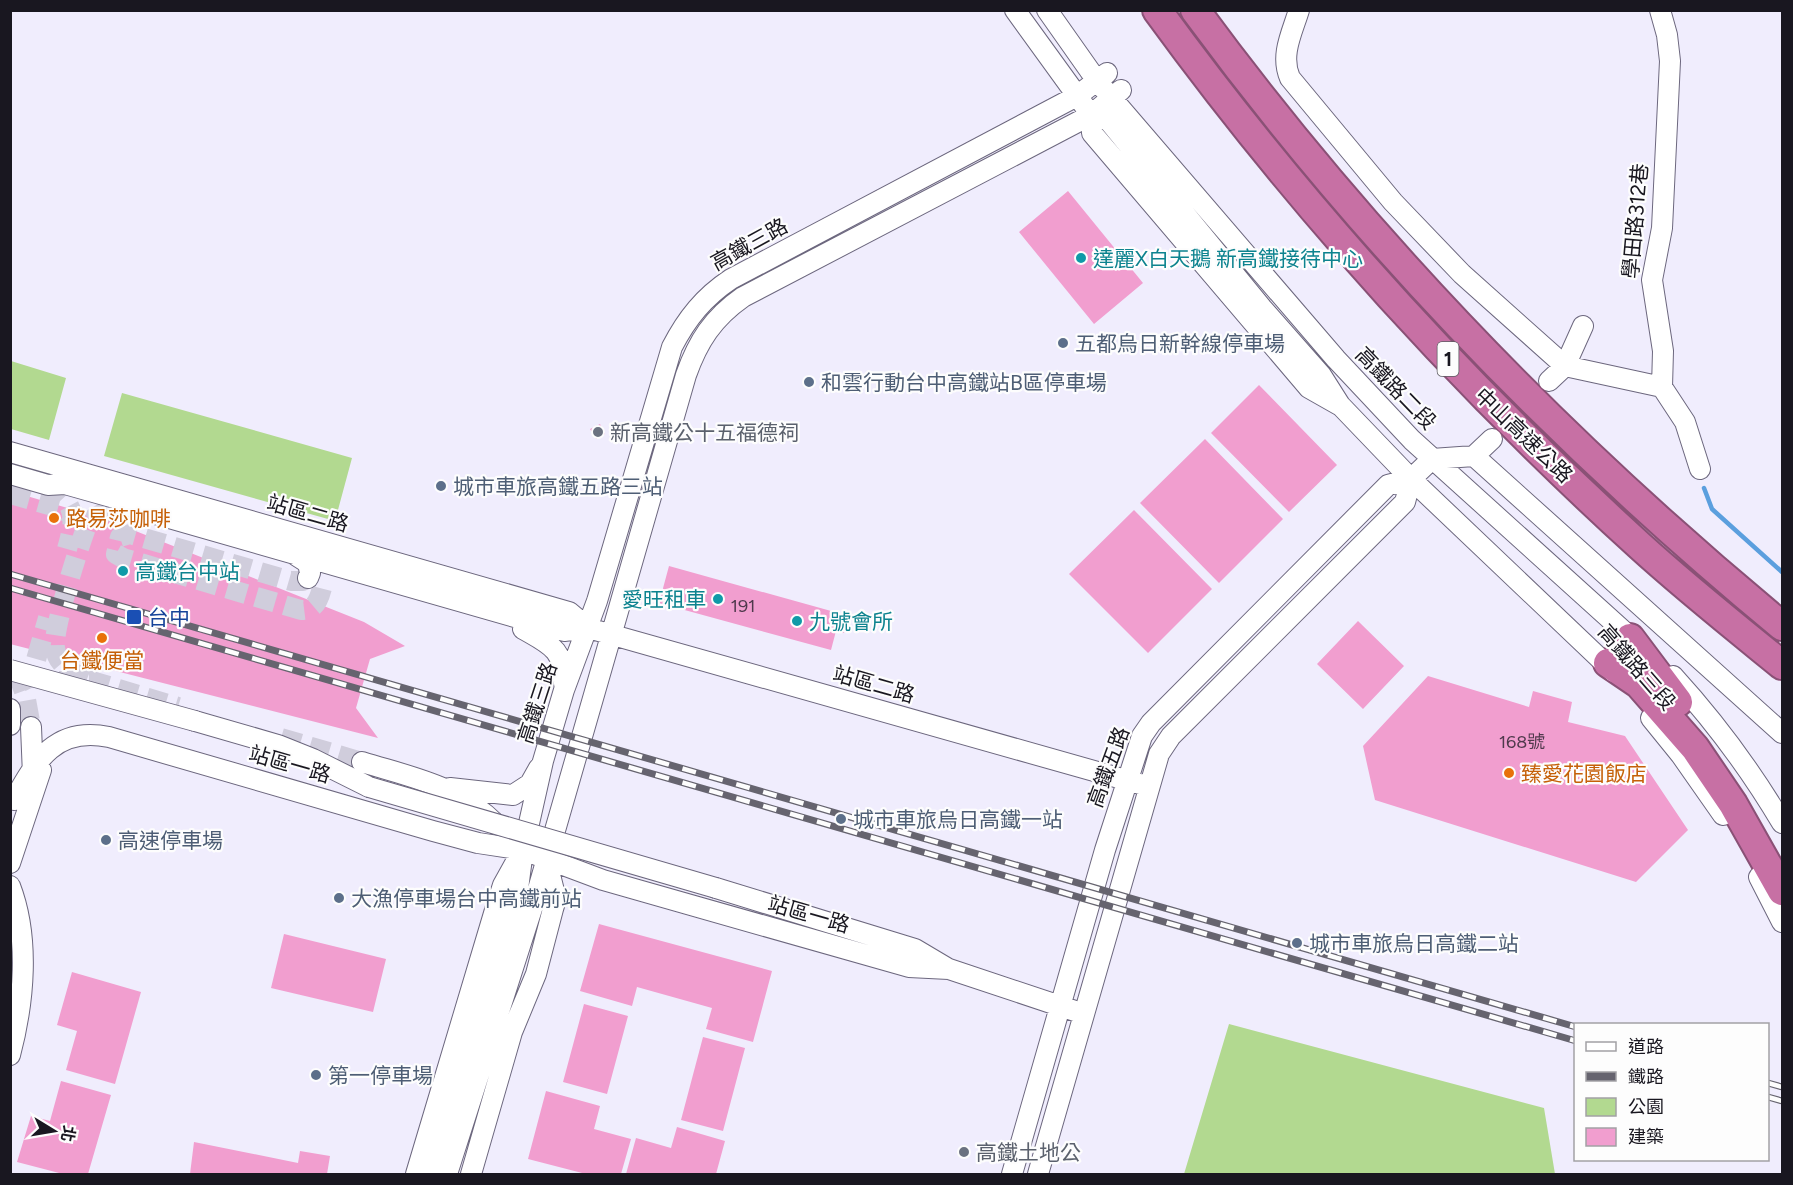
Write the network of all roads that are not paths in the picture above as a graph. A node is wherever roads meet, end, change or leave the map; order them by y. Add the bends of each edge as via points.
1 (1047, 10) edge
2 (1062, 10) edge
3 (1157, 10) edge
4 (1195, 10) edge
5 (1299, 10) edge
6 (1660, 10) edge
7 (1015, 11) edge
8 (1102, 77) junction
9 (1116, 94) junction
10 (1077, 96) junction
11 (1091, 114) junction
12 (1583, 326) dead end
13 (1564, 366) junction
14 (1549, 381) dead end
15 (1662, 387) junction
16 (1492, 439) dead end
17 (10, 452) edge
18 (1474, 456) junction
19 (1432, 459) junction
20 (1701, 469) dead end
21 (10, 474) edge
22 (1411, 479) junction
23 (297, 556) junction
24 (340, 568) junction
25 (486, 609) junction
26 (1782, 626) edge
27 (588, 628) junction
28 (612, 635) junction
29 (1630, 638) junction
30 (1608, 663) junction
31 (1782, 665) edge
32 (10, 670) edge
33 (564, 690) junction
34 (10, 709) edge
35 (20, 728) edge
36 (1782, 733) edge
37 (49, 751) junction
38 (543, 761) junction
39 (362, 762) tunnel mouth
40 (34, 767) junction
41 (406, 775) junction
42 (1125, 780) junction
43 (1148, 786) junction
44 (448, 788) junction
45 (18, 804) edge
46 (394, 820) junction
47 (1782, 823) edge
48 (523, 850) junction
49 (1776, 860) edge
50 (547, 861) junction
51 (10, 863) edge
52 (10, 885) edge
53 (1782, 891) edge
54 (1782, 922) edge
55 (949, 969) junction
56 (1060, 1006) junction
57 (1084, 1014) junction
58 (10, 1055) edge
59 (448, 1149) junction
60 (416, 1174) edge
61 (432, 1174) edge
62 (447, 1174) edge
63 (471, 1174) edge
64 (1012, 1174) edge
65 (1038, 1174) edge

1 - 8 street, 高鐵路二段
2 - 8 street, 高鐵路二段
3 - 31 highway, 中山高速公路 / 1 via 1327,225 1453,365 1640,546
4 - 26 highway, 中山高速公路 / 1 via 1351,205 1475,344 1660,523
5 - 13 street via 1286,53 1285,66 1290,78 1401,210 1462,274
6 - 15 street, 學田路312巷 via 1670,62 1662,228 1652,280 1663,351
7 - 10 street
8 - 9 street, 高鐵路二段
8 - 10 street, 高鐵三路
9 - 11 street, 高鐵三路
9 - 19 street, 高鐵路二段 via 1276,292
10 - 11 street
10 - 27 street, 高鐵三路 via 730,279 697,308 672,347
11 - 22 street via 1092,133 1251,322 1309,388 1340,405
11 - 28 street, 高鐵三路 via 756,289 713,321 686,375
12 - 13 street
13 - 14 street
13 - 15 street
15 - 20 street via 1685,422
16 - 18 street
17 - 27 street, 站區二路 via 569,612
18 - 19 street
18 - 36 street
19 - 22 street, 高鐵五路
19 - 29 street, 高鐵路三段
21 - 23 street, 站區二路 via 122,500 134,508
22 - 30 street, 高鐵路三段
22 - 42 street, 高鐵五路 via 1388,485 1151,723
22 - 43 street, 高鐵五路 via 1405,502 1171,736 1159,754
23 - 24 street, 站區二路
23 - 24 street via 308,563 316,579
24 - 25 street, 站區二路
25 - 27 street, 站區二路 via 564,631
25 - 33 street via 548,642 561,659
27 - 28 street, 站區二路
27 - 33 street, 高鐵三路
28 - 42 street, 站區二路
28 - 50 street, 高鐵三路
29 - 47 street, 高鐵路三段 via 1666,668 1718,726
29 - 49 highway via 1713,747
30 - 49 highway via 1639,684 1695,748
30 - 54 street, 高鐵路三段 via 1720,809
32 - 55 street, bridge via 278,745 369,787 915,949
33 - 38 street, 高鐵三路
34 - 35 street
35 - 40 street
35 - 45 street
37 - 40 street, 站區一路
37 - 45 street
37 - 46 street, 站區一路 via 73,736 109,737
38 - 44 street via 530,784 513,795
38 - 48 street, 高鐵三路
39 - 41 street, 站區一路
40 - 45 street, 站區一路
41 - 44 street, 站區一路
41 - 46 street via 422,788 425,804 415,817
42 - 43 street, 站區二路
42 - 56 street, 高鐵五路
43 - 57 street, 高鐵五路
44 - 48 street, 站區一路 via 486,814
45 - 51 street
46 - 48 street, 站區一路 via 478,843
48 - 50 street, 站區一路
48 - 59 street, 高鐵三路 via 518,889
48 - 60 street, 高鐵三路 via 503,885
49 - 53 highway
50 - 55 street, 站區一路 via 909,967
50 - 59 street, 高鐵三路
50 - 63 street, 高鐵三路 via 555,899 553,909
52 - 58 street via 23,953 21,1000
55 - 56 street, 站區一路
56 - 57 street, 站區一路
56 - 64 street, 高鐵五路
57 - 65 street, 高鐵五路
59 - 61 street, 高鐵三路
59 - 62 street, 高鐵三路

